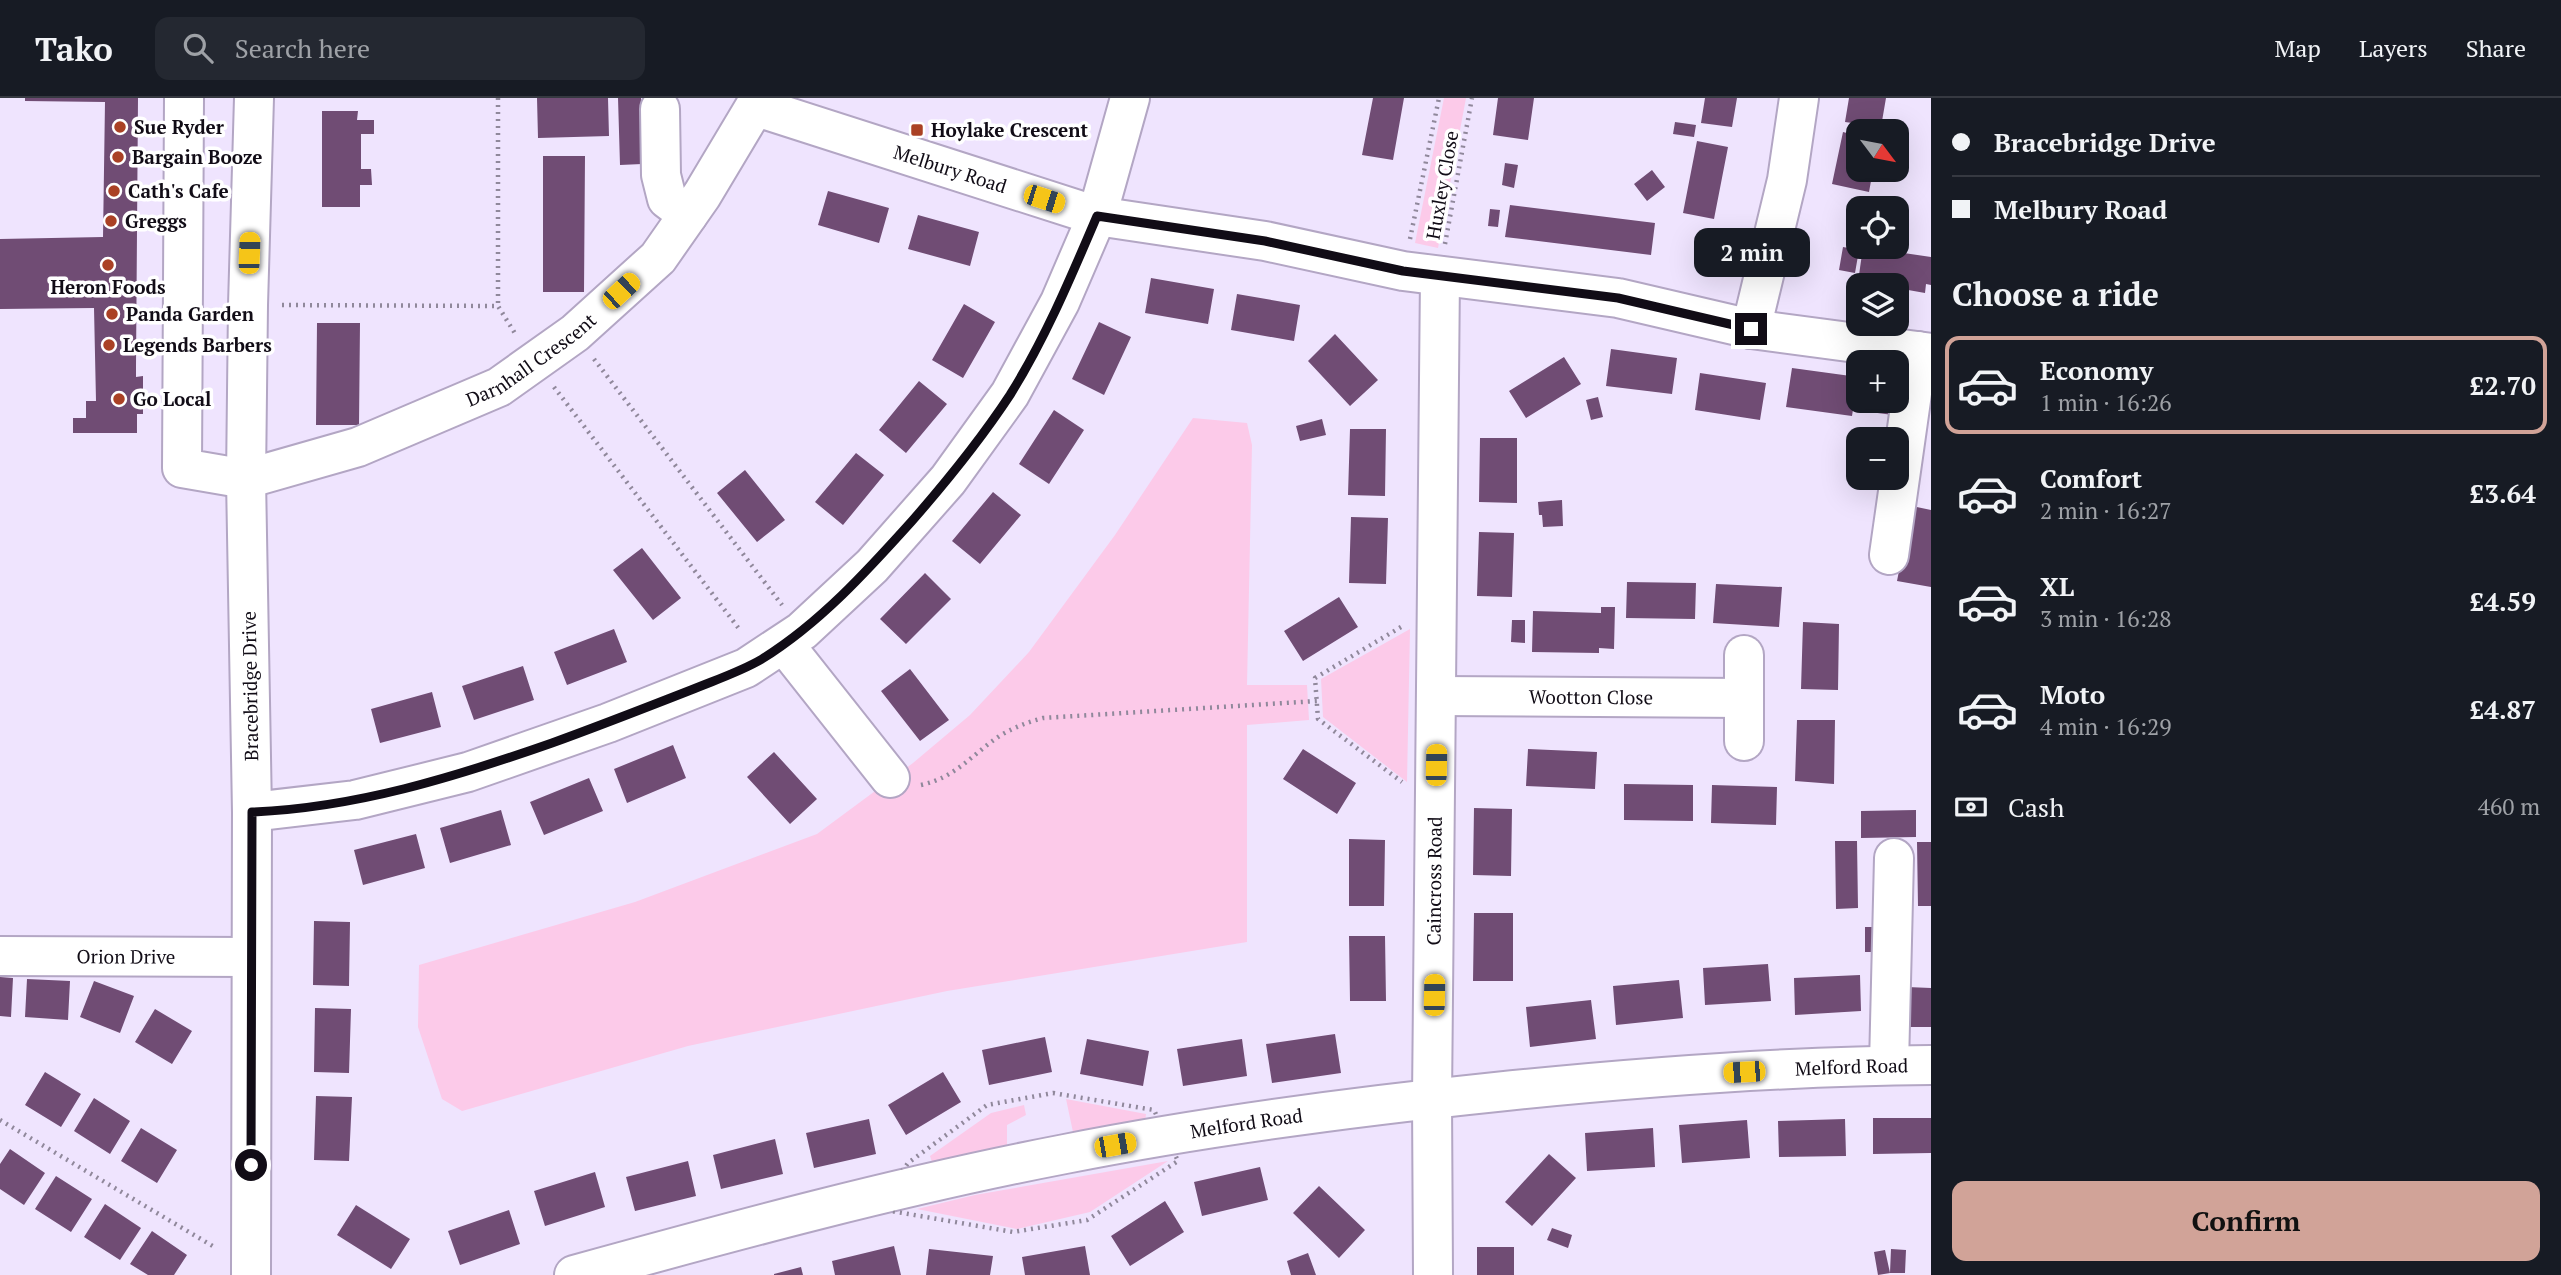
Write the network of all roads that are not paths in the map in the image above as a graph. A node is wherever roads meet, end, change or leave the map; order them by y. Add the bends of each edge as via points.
1 (184, 98) edge
2 (254, 98) edge
3 (1130, 98) edge
4 (1799, 98) edge
5 (759, 102) edge
6 (660, 109) dead end
7 (688, 215) junction
8 (1097, 216) junction
9 (1440, 276) junction
10 (1751, 329) junction
11 (1924, 352) edge
12 (246, 479) junction
13 (1889, 555) dead end
14 (783, 644) junction
15 (1744, 655) dead end
16 (1437, 696) junction
17 (1744, 698) junction
18 (1744, 741) dead end
19 (890, 778) road end
20 (252, 812) junction
21 (1894, 858) dead end
22 (0, 956) edge
23 (251, 957) junction
24 (1889, 1065) junction
25 (1931, 1065) edge
26 (1432, 1099) junction
27 (251, 1272) edge
28 (574, 1275) edge
29 (1433, 1275) edge

1 - 12 street via 182,468
2 - 12 street, Bracebridge Drive
3 - 8 street
4 - 10 street via 1787,180
5 - 7 street, Darnhall Crescent
5 - 8 street, Melbury Road
6 - 7 street via 667,199
7 - 12 street, Darnhall Crescent via 658,258 575,333 499,387 358,447
8 - 9 street, Melbury Road via 1265,241
8 - 14 street via 1060,302 1010,394 948,480 872,566
9 - 10 street, Melbury Road via 1618,298
9 - 16 street, Caincross Road
10 - 11 street, Melbury Road
11 - 13 street
12 - 20 street, Bracebridge Drive
14 - 19 street
14 - 20 street via 746,668 468,772 355,800
15 - 17 street
16 - 17 street, Wootton Close
16 - 26 street, Caincross Road
17 - 18 street
20 - 23 street, Bracebridge Drive
21 - 24 street
22 - 23 street, Orion Drive
23 - 27 street, Bracebridge Drive
24 - 25 street, Melford Road
24 - 26 street, Melford Road via 1669,1076
26 - 28 street, Melford Road via 1215,1126 1062,1154 851,1202
26 - 29 street, Caincross Road

